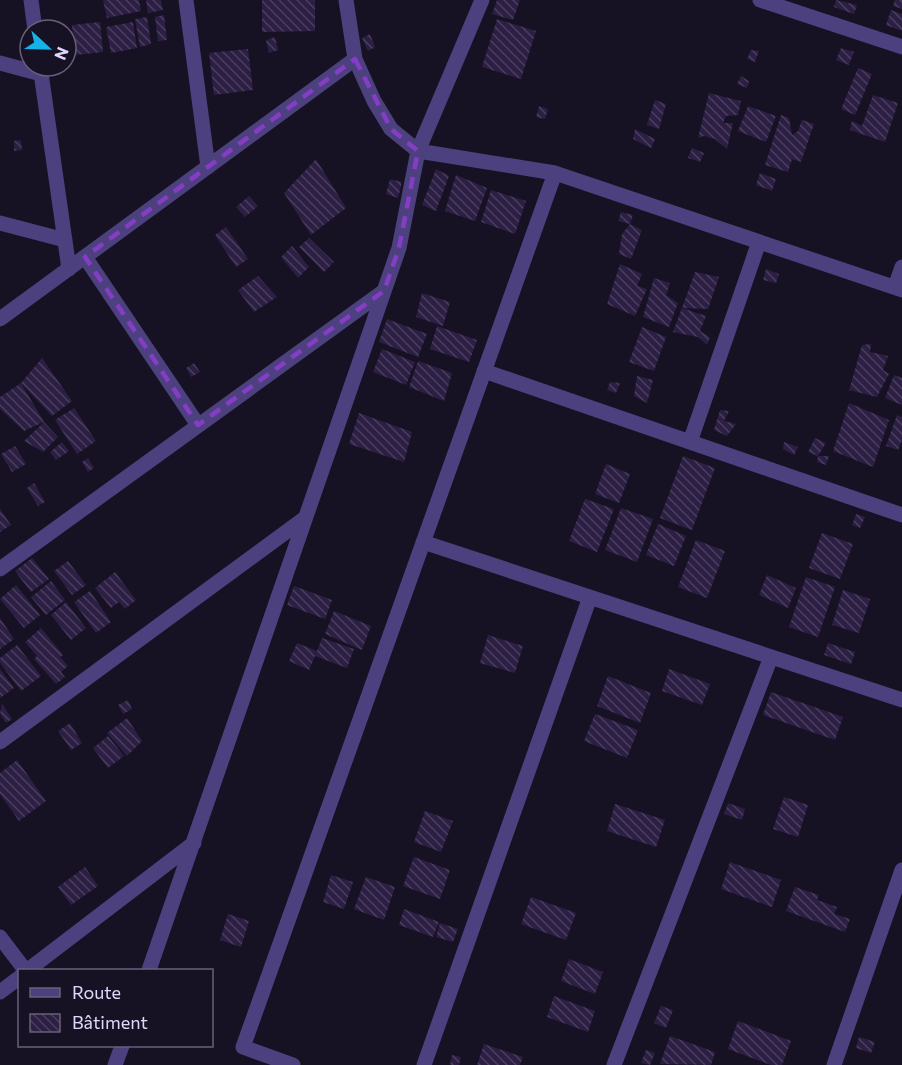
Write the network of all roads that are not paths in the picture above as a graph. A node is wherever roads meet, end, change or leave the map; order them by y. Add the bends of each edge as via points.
1 (31, 0) edge
2 (186, 0) edge
3 (346, 0) edge
4 (482, 0) edge
5 (760, 0) edge
6 (33, 18) edge
7 (902, 47) edge
8 (355, 59) junction
9 (0, 63) edge
10 (18, 66) edge
11 (42, 78) edge
12 (418, 151) junction
13 (208, 167) junction
14 (555, 173) junction
15 (0, 223) edge
16 (65, 240) junction
17 (759, 242) junction
18 (85, 256) junction
19 (902, 267) edge
20 (69, 269) junction
21 (899, 288) edge
22 (384, 291) junction
23 (0, 319) edge
24 (484, 371) junction
25 (198, 425) junction
26 (690, 442) junction
27 (902, 515) edge
28 (305, 518) junction
29 (423, 542) junction
30 (0, 569) edge
31 (590, 597) junction
32 (771, 657) junction
33 (902, 700) edge
34 (0, 742) edge
35 (194, 843) junction
36 (902, 870) edge
37 (0, 937) edge
38 (25, 969) edge
39 (27, 969) edge
40 (149, 969) edge
41 (18, 978) edge
42 (0, 992) edge
43 (122, 1047) edge
44 (116, 1065) edge
45 (293, 1065) edge
46 (424, 1065) edge
47 (614, 1065) edge
48 (835, 1065) edge

1 - 6 street
2 - 13 street
3 - 8 street
4 - 12 street
5 - 7 street
8 - 12 street via 391,129
8 - 13 street
9 - 10 street
11 - 16 street
12 - 14 street
12 - 22 street via 399,248
13 - 18 street
14 - 17 street
14 - 24 street
15 - 16 street
16 - 20 street
17 - 21 street
17 - 26 street
18 - 20 street
18 - 25 street
19 - 21 street
20 - 23 street
22 - 25 street
22 - 28 street
24 - 26 street
24 - 29 street
25 - 30 street
26 - 27 street
28 - 34 street
28 - 35 street
29 - 31 street
29 - 45 street via 243,1047
31 - 32 street
31 - 46 street
32 - 33 street
32 - 47 street
35 - 39 street
35 - 40 street
36 - 48 street
37 - 38 street
41 - 42 street
43 - 44 street

